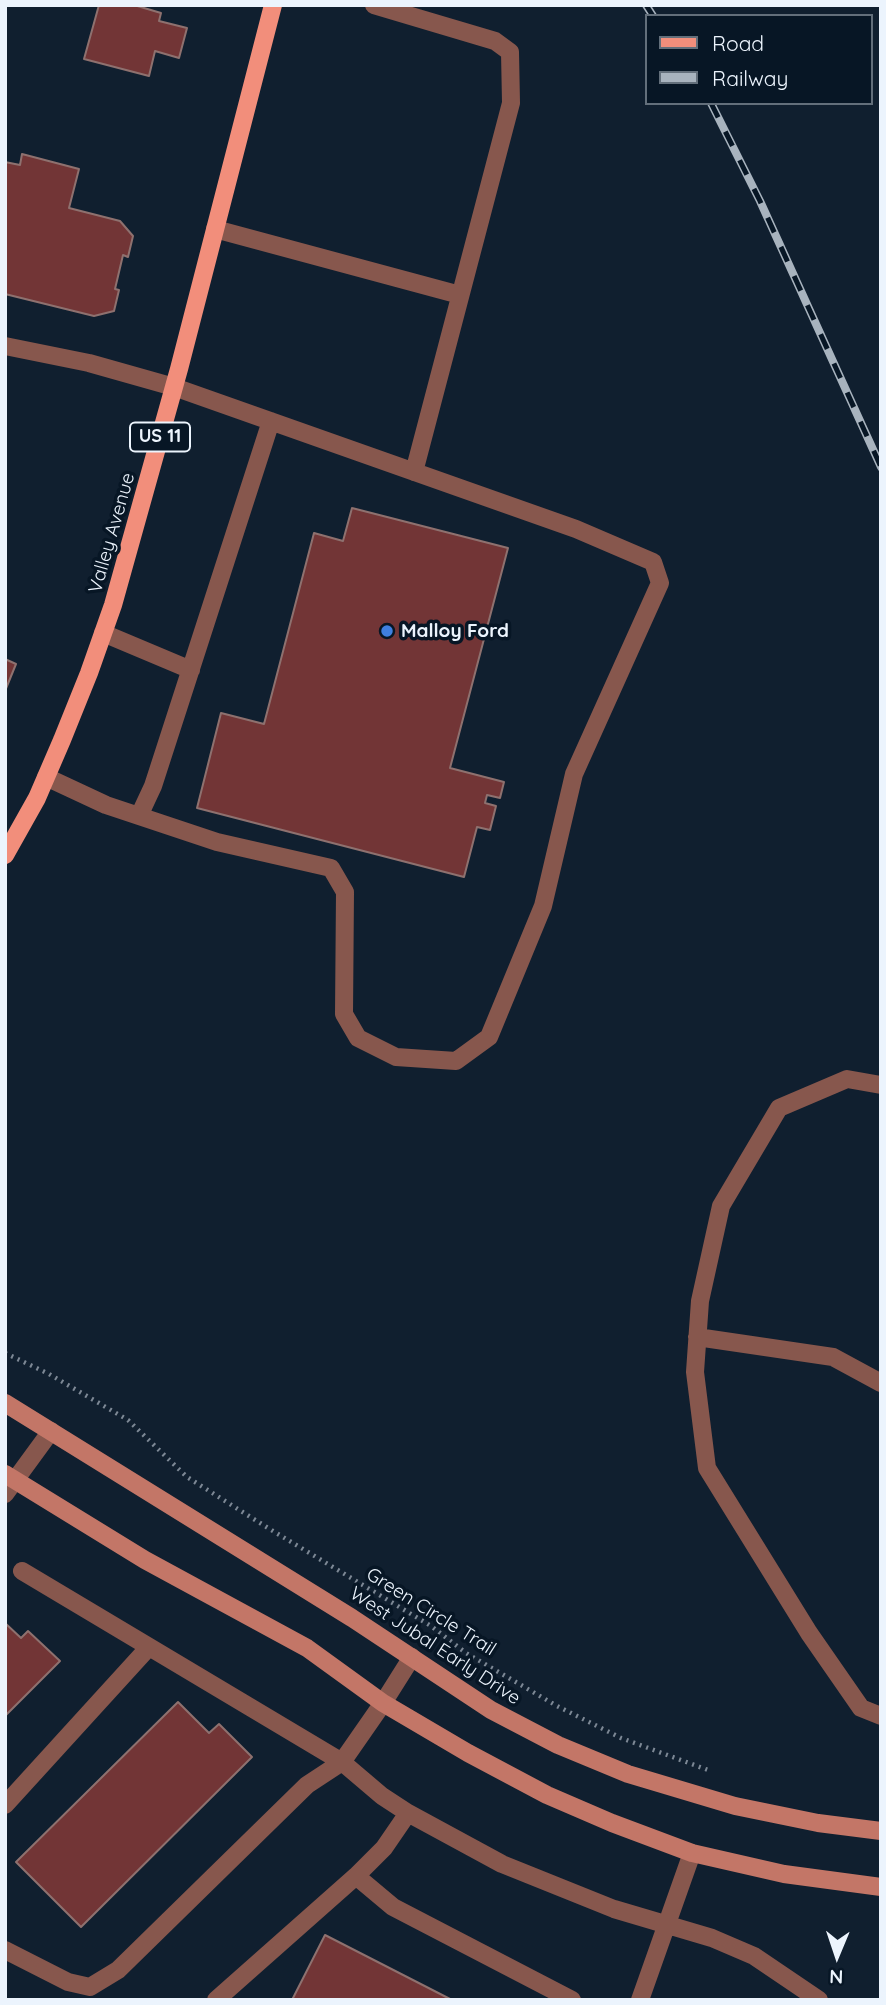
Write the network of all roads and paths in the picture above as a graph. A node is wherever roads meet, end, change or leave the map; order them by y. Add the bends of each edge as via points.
1 (273, 5) edge
2 (374, 5) edge
3 (215, 229) junction
4 (460, 295) junction
5 (5, 346) edge
6 (174, 387) junction
7 (271, 421) junction
8 (414, 472) junction
9 (103, 633) junction
10 (191, 670) junction
11 (46, 777) junction
12 (139, 817) junction
13 (5, 855) edge
14 (881, 1085) edge
15 (697, 1337) junction
16 (5, 1353) edge
17 (881, 1383) edge
18 (5, 1403) edge
19 (51, 1431) junction
20 (9, 1482) edge
21 (22, 1571) dead end
22 (149, 1647) junction
23 (412, 1657) junction
24 (383, 1703) junction
25 (881, 1717) edge
26 (342, 1762) junction
27 (719, 1774) dead end
28 (5, 1805) edge
29 (408, 1813) junction
30 (881, 1831) edge
31 (692, 1853) junction
32 (356, 1876) junction
33 (881, 1887) edge
34 (666, 1925) junction
35 (5, 1950) edge
36 (216, 2000) edge
37 (572, 2000) edge
38 (640, 2000) edge
39 (819, 2000) edge

1 - 3 main road, Valley Avenue / US 11
2 - 4 street via 495,41 510,52 511,103
3 - 4 street
3 - 6 main road, Valley Avenue / US 11
4 - 8 street
5 - 6 street
6 - 7 street
6 - 9 main road, Valley Avenue / US 11
7 - 8 street
7 - 10 street
8 - 12 street via 576,528 653,562 660,583 575,774 543,906 489,1037 456,1061 396,1056 358,1038 344,1014 345,892 331,868 217,842
9 - 10 street
9 - 11 main road, Valley Avenue / US 11
10 - 12 street
11 - 12 street
11 - 13 main road, Valley Avenue / US 11
14 - 15 street via 847,1079 779,1108 721,1206 700,1301
15 - 17 street via 833,1357
15 - 25 street via 695,1372 707,1468 861,1708
16 - 27 path, Green Circle Trail via 128,1420 187,1477 431,1626 466,1653 621,1738
18 - 19 main road, West Jubal Early Drive
19 - 20 street
19 - 23 main road, West Jubal Early Drive
20 - 24 main road via 307,1648
21 - 22 street
22 - 26 street
22 - 28 street
23 - 24 street
23 - 30 main road, West Jubal Early Drive via 491,1710 628,1774 767,1814
24 - 26 street
24 - 31 main road via 547,1795
26 - 29 street
26 - 35 street via 307,1785 118,1970 90,1987 68,1982
29 - 32 street via 384,1848
29 - 34 street via 502,1864
31 - 33 main road via 784,1874
31 - 34 street
32 - 36 street
32 - 37 street via 393,1907
34 - 38 street
34 - 39 street via 754,1956

